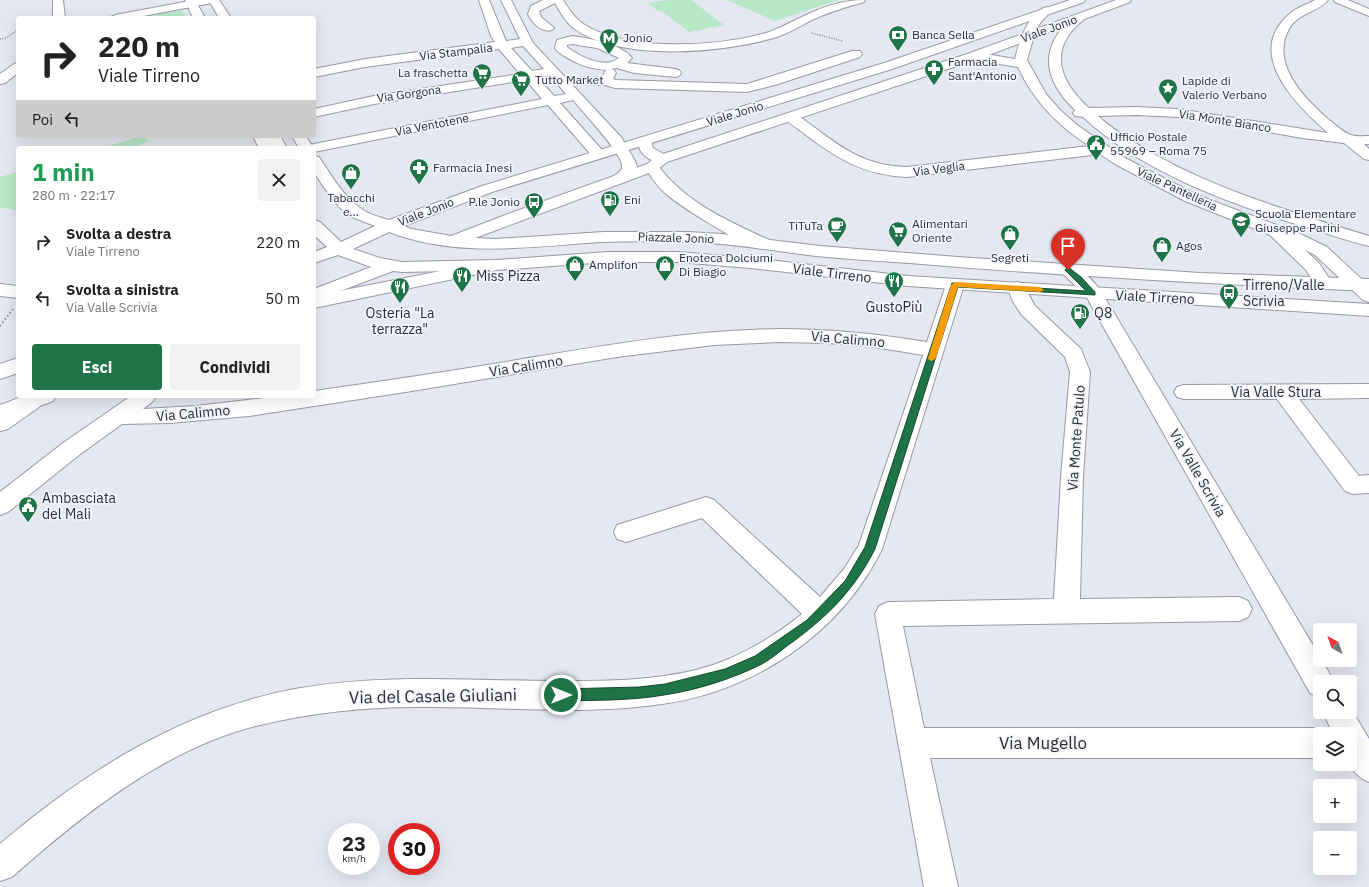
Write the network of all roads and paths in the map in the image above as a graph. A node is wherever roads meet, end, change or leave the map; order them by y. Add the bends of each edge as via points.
1 (58, 0) edge
2 (213, 0) edge
3 (484, 0) edge
4 (506, 0) edge
5 (553, 0) edge
6 (558, 0) edge
7 (860, 0) edge
8 (1080, 0) edge
9 (1124, 0) edge
10 (1323, 0) edge
11 (1339, 0) edge
12 (191, 1) edge
13 (1047, 10) junction
14 (1369, 13) edge
15 (58, 16) edge
16 (124, 16) edge
17 (198, 16) edge
18 (205, 16) edge
19 (224, 16) edge
20 (1078, 18) junction
21 (800, 22) junction
22 (548, 28) dead end
23 (16, 31) edge
24 (1027, 37) junction
25 (0, 39) edge
26 (526, 42) junction
27 (848, 43) dead end
28 (503, 46) junction
29 (654, 54) dead end
30 (856, 54) dead end
31 (974, 56) junction
32 (1022, 64) junction
33 (16, 68) edge
34 (345, 70) dead end
35 (553, 71) junction
36 (653, 71) junction
37 (316, 73) edge
38 (613, 74) junction
39 (316, 76) edge
40 (528, 76) junction
41 (746, 77) dead end
42 (0, 80) edge
43 (577, 81) dead end
44 (575, 96) junction
45 (344, 100) dead end
46 (550, 101) junction
47 (316, 107) edge
48 (316, 113) edge
49 (1086, 113) junction
50 (1057, 114) junction
51 (791, 117) junction
52 (1348, 139) junction
53 (1369, 140) edge
54 (645, 141) junction
55 (316, 148) edge
56 (619, 148) junction
57 (1102, 149) junction
58 (598, 154) junction
59 (1369, 156) edge
60 (316, 163) edge
61 (657, 163) junction
62 (619, 179) junction
63 (1284, 214) junction
64 (1316, 224) junction
65 (388, 226) junction
66 (316, 227) edge
67 (1276, 231) junction
68 (1369, 241) edge
69 (452, 242) junction
70 (763, 244) junction
71 (1308, 244) junction
72 (339, 249) junction
73 (316, 257) edge
74 (750, 263) joint
75 (496, 265) junction
76 (390, 266) junction
77 (1068, 270) junction
78 (1323, 283) junction
79 (955, 285) junction
80 (1017, 288) junction
81 (1365, 289) edge
82 (0, 290) edge
83 (1093, 293) junction
84 (316, 294) edge
85 (16, 301) edge
86 (316, 302) edge
87 (1369, 310) edge
88 (0, 326) edge
89 (935, 350) junction
90 (16, 366) edge
91 (0, 372) edge
92 (1184, 392) dead end
93 (1283, 392) junction
94 (1367, 394) edge
95 (41, 398) edge
96 (143, 398) edge
97 (0, 413) edge
98 (117, 416) junction
99 (0, 423) edge
100 (1369, 484) edge
101 (0, 505) edge
102 (626, 532) dead end
103 (1238, 609) dead end
104 (1067, 611) junction
105 (820, 614) junction
106 (1315, 675) edge
107 (912, 743) junction
108 (1313, 743) edge
109 (1357, 748) edge
110 (1369, 767) edge
111 (0, 865) edge
112 (942, 887) edge

1 - 15 street
2 - 12 street
2 - 19 street
3 - 28 street
4 - 26 street
5 - 22 street via 536,7 534,11 541,24
6 - 21 street via 572,20 587,31 617,41 650,46 686,47 742,42 773,35
7 - 21 street
8 - 13 street, Viale Jonio
9 - 20 street, Viale Jonio
10 - 52 street via 1302,10 1285,24 1278,38 1277,58 1284,76 1300,98 1334,131
11 - 14 street
12 - 16 street
12 - 17 street
12 - 18 street
13 - 24 street via 1033,24
13 - 54 street, Viale Jonio via 888,66
20 - 24 street, Viale Jonio
20 - 49 street, Viale Pantelleria via 1062,35 1054,61 1057,75 1065,88
21 - 27 path via 808,25 810,33
23 - 25 path
24 - 31 street, Viale Jonio
24 - 32 street
26 - 28 street, Via Stampalia
26 - 35 street
28 - 37 street, Via Stampalia via 358,64
28 - 40 street
29 - 36 street
30 - 38 street via 747,88 615,84
31 - 32 street
31 - 51 street, Viale Jonio
32 - 50 street, Viale Pantelleria via 1036,90
33 - 42 street
34 - 39 street
35 - 40 street, Via Gorgona
35 - 44 street
36 - 38 street via 634,69
36 - 41 street
38 - 38 street via 609,66 597,65 563,50 559,46 561,39 585,41 622,53 626,58
38 - 43 street
40 - 46 street
40 - 48 street, Via Gorgona via 375,99
44 - 46 street, Via Ventotene
44 - 56 street via 616,140
45 - 47 street
46 - 55 street, Via Ventotene
46 - 58 street
49 - 50 street, Via Monte Bianco
49 - 52 street, Via Monte Bianco via 1191,114 1302,134
49 - 63 street, Viale Pantelleria via 1125,142 1181,174 1226,194
50 - 57 street, Viale Pantelleria
51 - 57 street, Via Veglia via 857,162 876,170 894,173
51 - 61 street, Viale Jonio
52 - 53 street, Via Monte Bianco
52 - 59 street
54 - 56 street, Viale Jonio
54 - 61 street, Piazzale Jonio via 647,151
56 - 58 street, Viale Jonio
56 - 62 street via 630,164 627,172
57 - 67 street, Viale Pantelleria via 1174,190
58 - 65 street, Viale Jonio via 487,189
60 - 65 street, Piazzale Jonio via 328,183 352,210
61 - 62 street, Viale Jonio
61 - 70 street, Piazzale Jonio via 662,182 688,203 711,218
62 - 69 street, Viale Jonio
63 - 64 street, Viale Pantelleria
63 - 67 street via 1286,224
64 - 68 street, Viale Pantelleria
64 - 71 street via 1303,232
65 - 69 street, Piazzale Jonio
65 - 72 street
66 - 72 street, Piazzale Jonio
67 - 71 street, Viale Pantelleria
67 - 78 street, Viale Pantelleria via 1313,267
69 - 70 street, Piazzale Jonio via 496,244 649,236
69 - 76 street, Piazzale Jonio
70 - 77 street, Viale Tirreno via 877,256
71 - 81 street, Viale Pantelleria via 1328,256
72 - 73 street
72 - 76 street, Piazzale Jonio via 371,262
74 - 75 street, Piazzale Jonio via 659,256 583,258
74 - 79 street, Viale Tirreno via 865,278
75 - 76 street, Piazzale Jonio
75 - 86 street, Piazzale Jonio
76 - 84 street
77 - 78 street, Viale Tirreno
77 - 83 street, Via Valle Scrivia
78 - 81 street, Viale Tirreno
79 - 80 street, Viale Tirreno
79 - 89 street, Via del Casale Giuliani
80 - 83 street, Viale Tirreno
80 - 104 street, Via Monte Patulo via 1028,310 1074,354 1080,372 1072,477
82 - 85 street
83 - 87 street, Viale Tirreno
83 - 106 street, Via Valle Scrivia
85 - 88 path
89 - 98 street, Via Calimno via 847,337 708,338 302,401 178,415
89 - 105 street, Via del Casale Giuliani via 870,549 849,584
90 - 91 street
92 - 93 street, Via Valle Stura
93 - 94 street, Via Valle Stura
93 - 100 street via 1353,485
95 - 97 street
95 - 99 street
96 - 98 street
98 - 101 street
102 - 105 street via 706,507
103 - 104 street
104 - 107 street via 888,614
105 - 111 street, Via del Casale Giuliani via 801,631 759,660 727,674 665,690 576,695 452,693 357,696 295,703 231,719 155,753 102,784 61,814
107 - 108 street, Via Mugello
107 - 112 street
109 - 110 street

